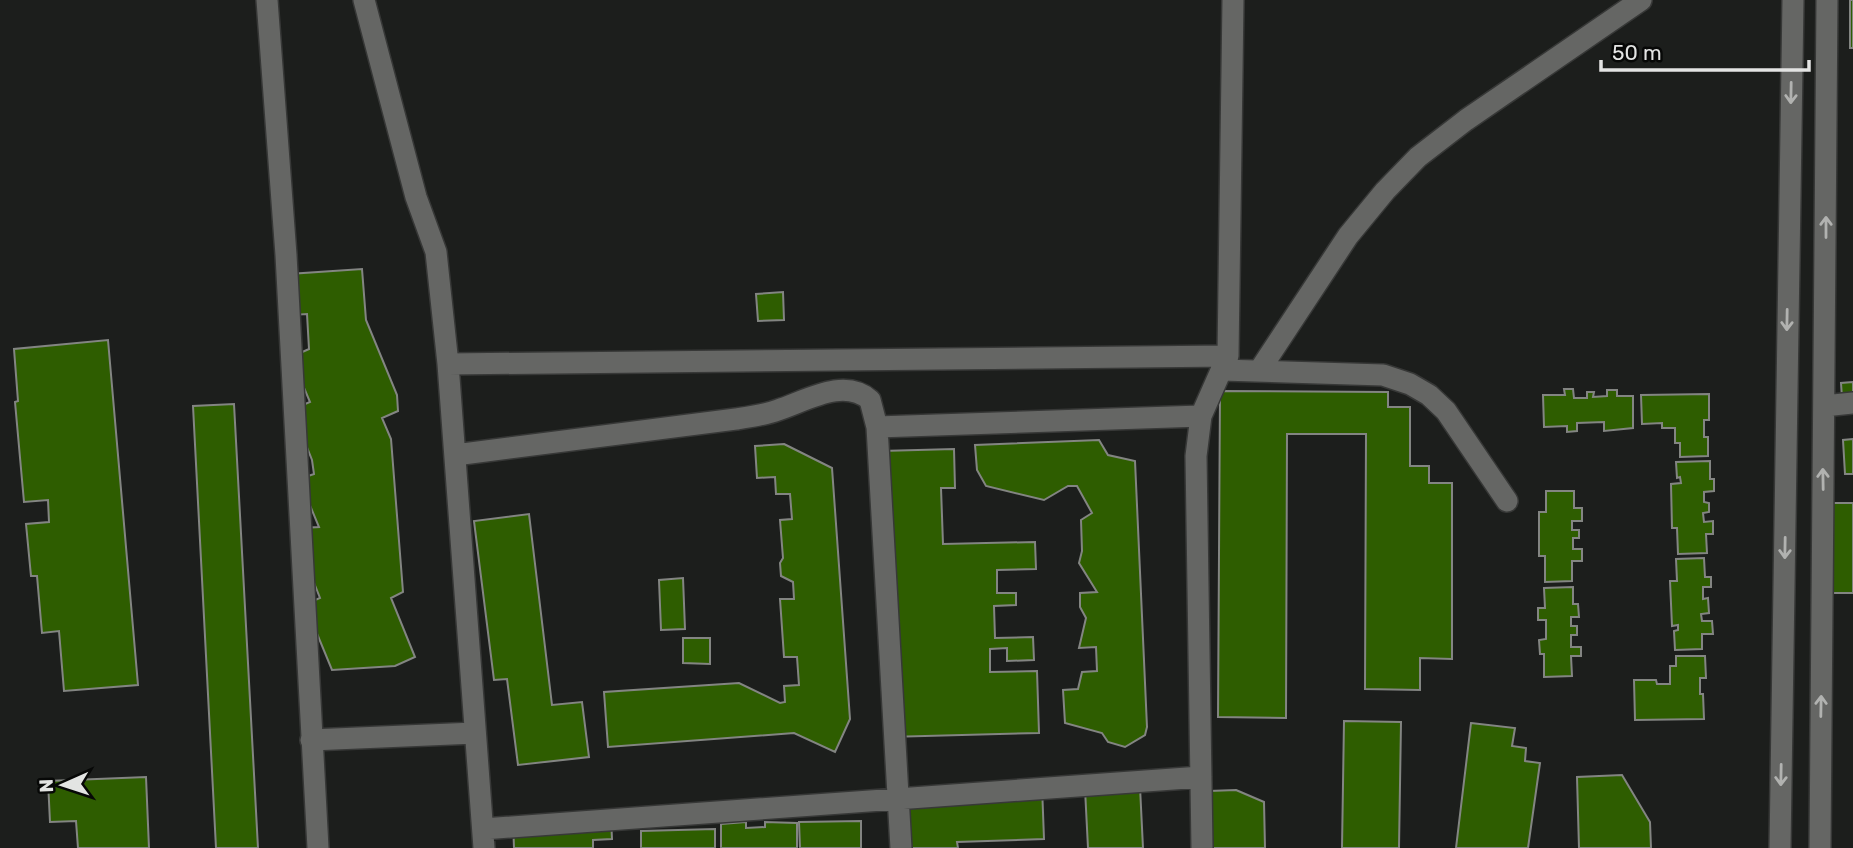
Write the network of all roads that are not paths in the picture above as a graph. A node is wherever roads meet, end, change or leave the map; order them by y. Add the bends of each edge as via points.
1 (267, 0) edge
2 (363, 0) edge
3 (1233, 0) edge
4 (1641, 0) edge
5 (1793, 0) edge
6 (1827, 0) edge
7 (1225, 363) junction
8 (448, 364) junction
9 (1259, 371) junction
10 (1853, 403) edge
11 (1824, 406) junction
12 (1201, 416) junction
13 (877, 427) junction
14 (455, 455) junction
15 (1507, 500) dead end
16 (475, 733) junction
17 (311, 740) junction
18 (1200, 777) junction
19 (898, 800) junction
20 (483, 838) edge
21 (318, 848) edge
22 (901, 848) edge
23 (1202, 848) edge
24 (1780, 848) edge
25 (1820, 848) edge

1 - 17 street via 286,255
2 - 8 street via 416,197 436,252
3 - 7 street
4 - 9 street via 1418,157 1348,236
5 -> 24 street
11 -> 6 street
7 - 8 street
7 - 9 street
7 - 12 street
8 - 14 street
9 - 15 street via 1383,375 1410,384 1446,411
10 - 11 street
25 -> 11 street
12 - 13 street
12 - 18 street via 1196,456
13 - 14 street via 870,400 859,392 837,390 768,414
13 - 19 street
14 - 16 street
16 - 17 street
16 - 20 street
17 - 21 street
18 - 19 street
18 - 23 street
19 - 20 street
19 - 22 street

